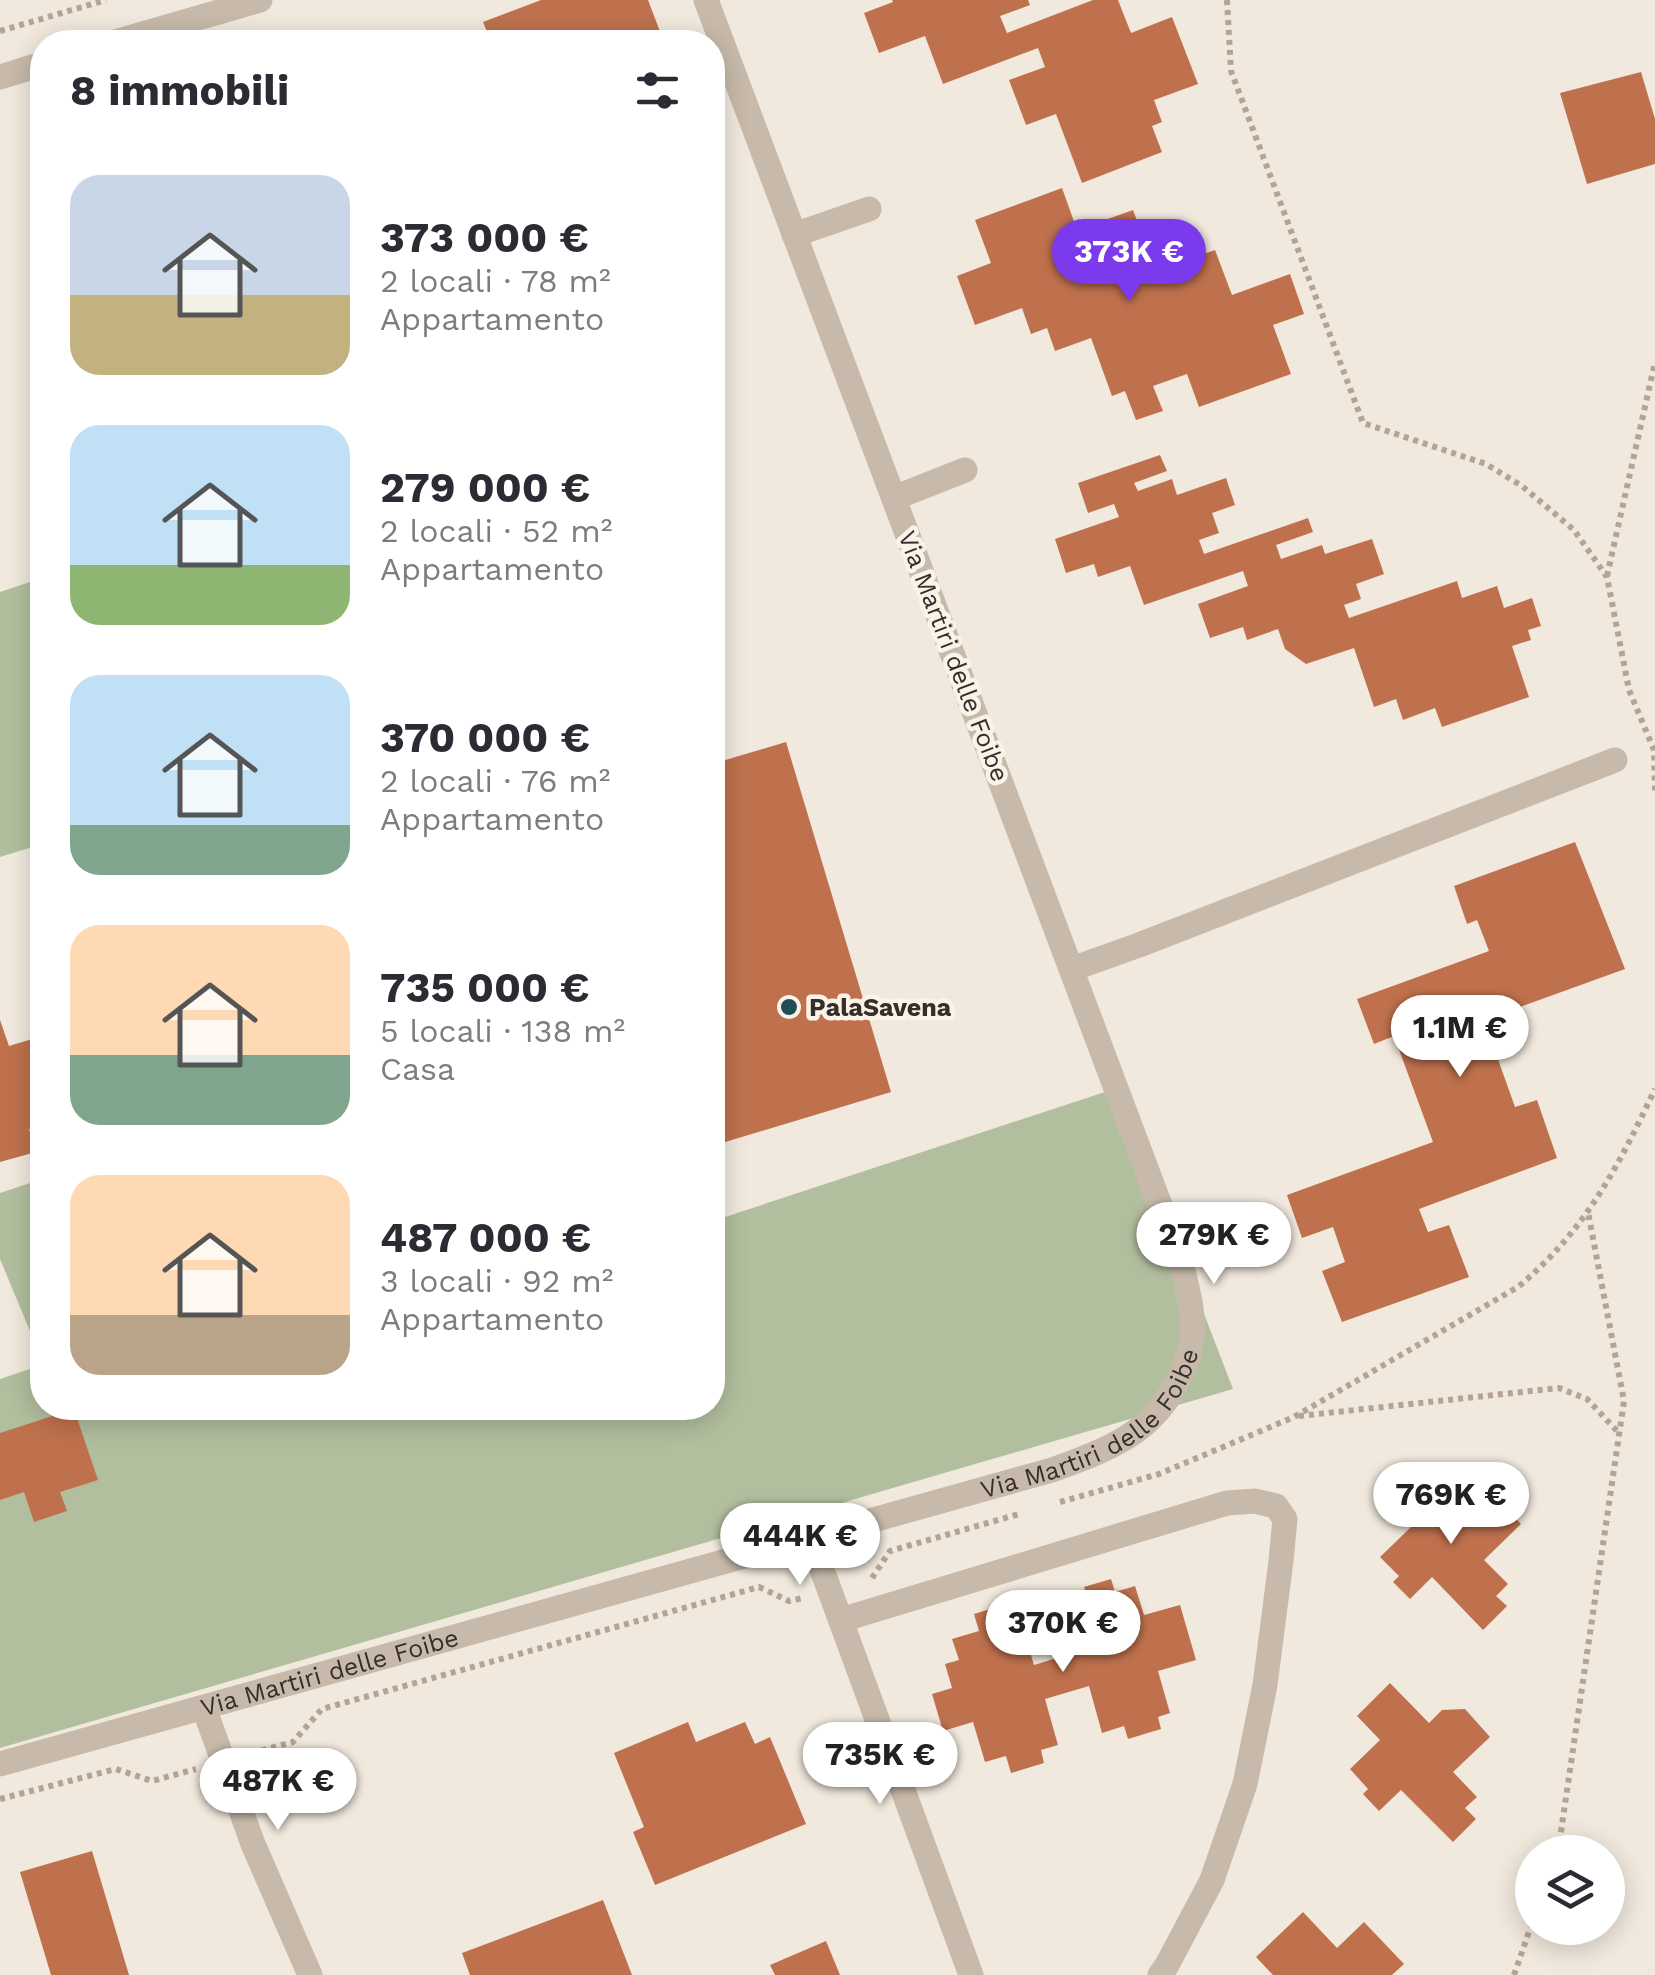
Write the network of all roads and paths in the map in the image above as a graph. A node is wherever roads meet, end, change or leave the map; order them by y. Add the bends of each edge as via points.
1 (106, 0) edge
2 (260, 0) edge
3 (706, 0) edge
4 (1227, 0) edge
5 (156, 30) edge
6 (717, 30) edge
7 (0, 32) edge
8 (725, 51) edge
9 (30, 68) edge
10 (0, 77) edge
11 (869, 209) dead end
12 (794, 236) junction
13 (1655, 362) edge
14 (965, 470) dead end
15 (894, 498) junction
16 (1607, 577) junction
17 (1615, 760) dead end
18 (1655, 791) edge
19 (1072, 968) junction
20 (1588, 1212) dead end
21 (1294, 1416) dead end
22 (1619, 1433) junction
23 (810, 1537) junction
24 (840, 1620) junction
25 (204, 1708) junction
26 (0, 1764) edge
27 (1560, 1835) edge
28 (1524, 1945) edge
29 (310, 1975) edge
30 (971, 1975) edge
31 (1160, 1975) edge
32 (1514, 1975) edge

1 - 7 path
2 - 5 street
3 - 6 street, Via Martiri delle Foibe
4 - 16 path via 1231,71 1363,423 1510,478 1574,530
8 - 12 street, Via Martiri delle Foibe
9 - 10 street
11 - 12 street
12 - 15 street, Via Martiri delle Foibe
13 - 16 path
14 - 15 street
15 - 19 street, Via Martiri delle Foibe
16 - 18 path via 1628,690 1654,750
17 - 19 street
19 - 23 street, Via Martiri delle Foibe via 1181,1261 1192,1340 1172,1395 1150,1421 1108,1450
20 - 22 path via 1624,1401
21 - 22 path via 1559,1388 1587,1399
22 - 27 path
23 - 24 street
23 - 25 street, Via Martiri delle Foibe
24 - 30 street
24 - 31 street via 1226,1503 1276,1506 1285,1519 1281,1561 1244,1784 1212,1880
25 - 26 street, Via Martiri delle Foibe
25 - 29 street
28 - 32 path

